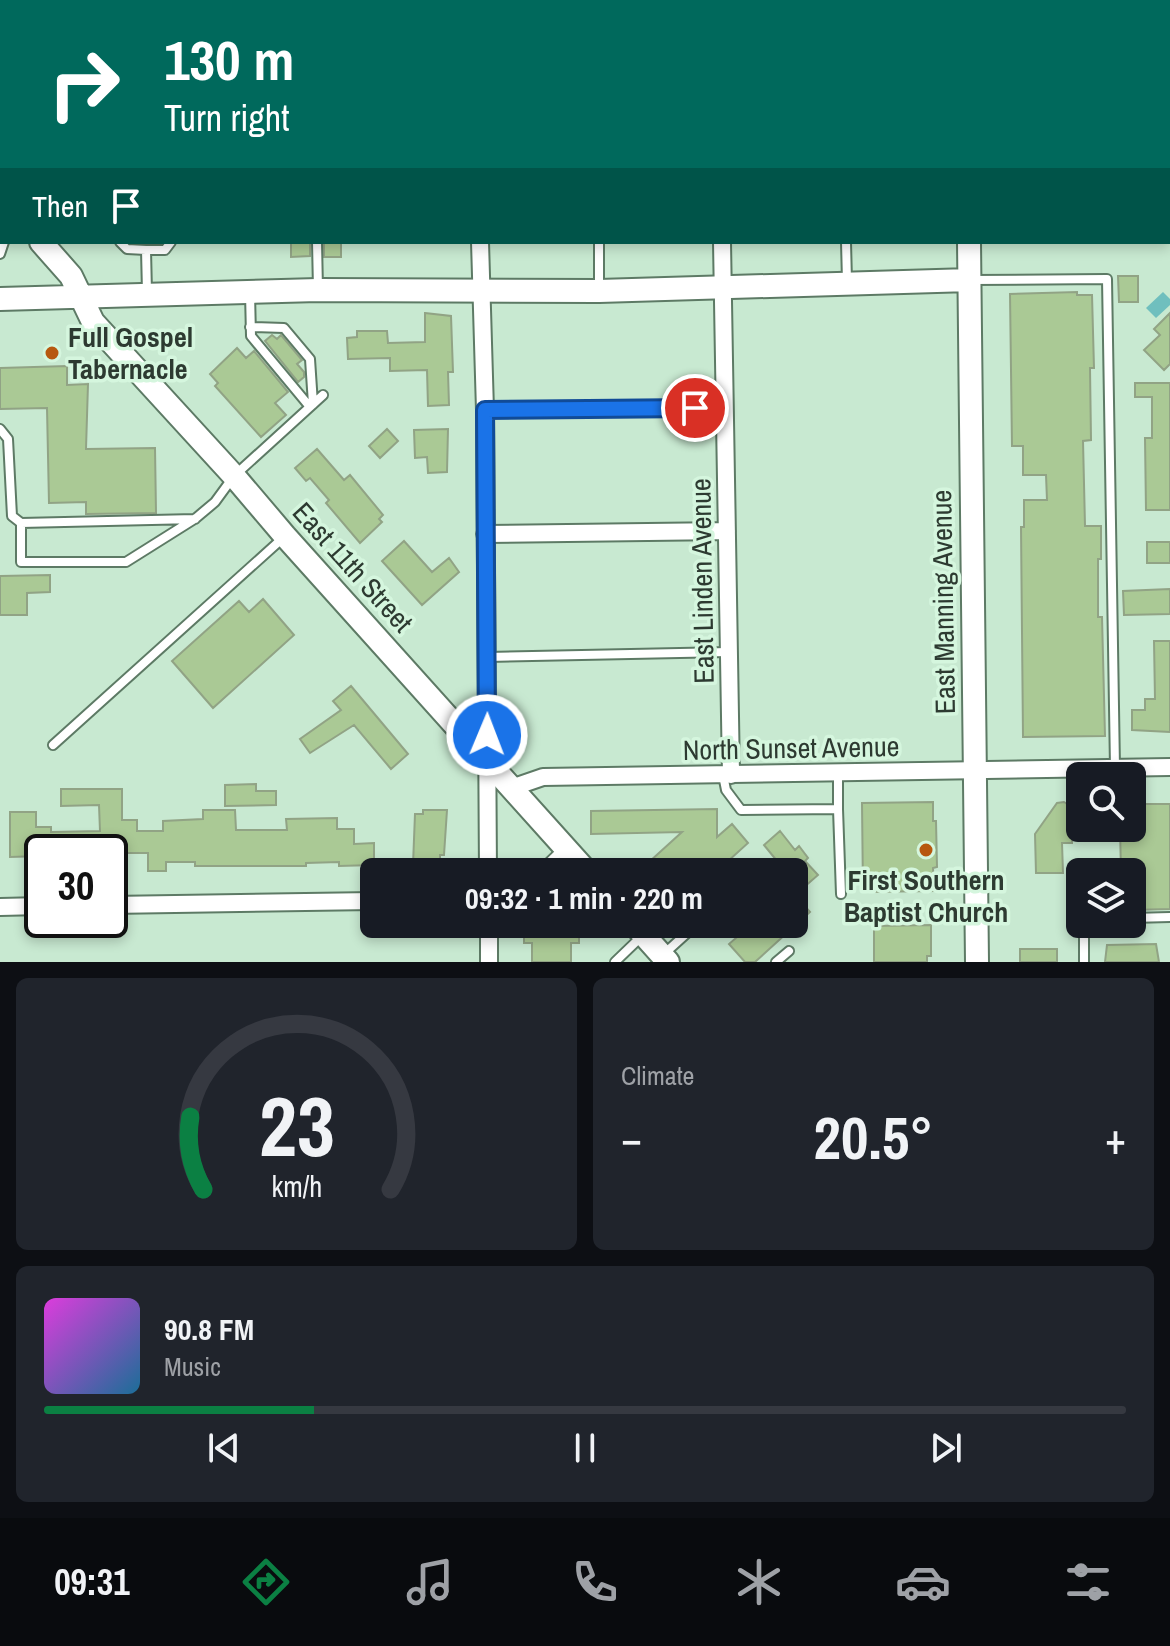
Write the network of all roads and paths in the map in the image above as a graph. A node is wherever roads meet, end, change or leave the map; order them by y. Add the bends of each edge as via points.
1 (43, 244) edge
2 (122, 244) edge
3 (170, 244) edge
4 (317, 244) edge
5 (480, 244) edge
6 (599, 244) edge
7 (722, 244) edge
8 (846, 244) edge
9 (969, 244) edge
10 (146, 250) junction
11 (970, 280) junction
12 (847, 284) junction
13 (723, 285) junction
14 (481, 289) junction
15 (318, 290) junction
16 (599, 291) junction
17 (250, 292) junction
18 (147, 296) junction
19 (82, 298) junction
20 (0, 299) edge
21 (250, 327) junction
22 (323, 395) dead end
23 (311, 405) junction
24 (725, 408) junction
25 (485, 410) junction
26 (0, 429) edge
27 (234, 476) junction
28 (196, 518) junction
29 (21, 523) junction
30 (727, 531) junction
31 (485, 534) junction
32 (285, 536) junction
33 (729, 652) junction
34 (488, 657) junction
35 (53, 745) dead end
36 (486, 762) junction
37 (1115, 762) edge
38 (1170, 767) edge
39 (1146, 768) edge
40 (1066, 770) edge
41 (975, 771) junction
42 (838, 772) junction
43 (727, 775) junction
44 (511, 788) junction
45 (838, 809) junction
46 (565, 847) junction
47 (488, 858) edge
48 (554, 858) edge
49 (575, 858) edge
50 (841, 894) dead end
51 (360, 901) edge
52 (128, 905) edge
53 (24, 906) edge
54 (0, 907) edge
55 (1170, 917) edge
56 (1146, 918) edge
57 (489, 938) edge
58 (632, 938) edge
59 (647, 938) edge
60 (684, 938) edge
61 (1084, 938) edge
62 (789, 951) dead end
63 (665, 959) edge
64 (489, 962) edge
65 (615, 962) edge
66 (776, 962) edge
67 (977, 962) edge
68 (1084, 962) edge

1 - 19 main road, East 11th Street via 71,276
2 - 10 lane
3 - 10 lane via 165,250
4 - 15 lane
5 - 14 street
6 - 16 lane
7 - 13 street, East Linden Avenue
8 - 12 lane
9 - 11 main road, East Manning Avenue
10 - 18 lane
11 - 12 main road
11 - 37 lane via 1107,279
11 - 41 main road, East Manning Avenue
12 - 13 main road
13 - 16 main road
13 - 24 street, East Linden Avenue
14 - 15 main road
14 - 16 main road
14 - 25 street
15 - 17 main road
17 - 18 main road
17 - 21 lane
18 - 19 main road
19 - 20 main road
19 - 27 main road, East 11th Street via 93,322
21 - 23 lane via 253,340
21 - 23 lane via 284,328 309,357
22 - 23 lane
23 - 27 lane
24 - 25 lane
24 - 30 street, East Linden Avenue
25 - 31 street
26 - 29 lane via 8,439 12,516
27 - 28 lane
27 - 32 main road, East 11th Street
28 - 29 lane
28 - 29 lane via 126,562 21,562
30 - 31 street
30 - 33 street, East Linden Avenue
31 - 34 street
32 - 35 lane
32 - 36 main road, East 11th Street
33 - 34 lane
33 - 43 street, East Linden Avenue
34 - 36 street
36 - 44 main road, East 11th Street
36 - 47 street
38 - 39 street, North Sunset Avenue
40 - 41 street, North Sunset Avenue
41 - 42 street, North Sunset Avenue
41 - 67 main road, East Manning Avenue
42 - 43 street, North Sunset Avenue
42 - 45 lane
43 - 44 street, North Sunset Avenue via 543,777
43 - 45 lane via 726,790 741,810
44 - 46 main road, East 11th Street
45 - 50 lane
46 - 48 lane
46 - 49 main road, East 11th Street
51 - 52 street
53 - 54 street
55 - 56 lane
57 - 64 street
58 - 65 lane
59 - 63 main road
60 - 63 lane
61 - 68 lane
62 - 66 lane

